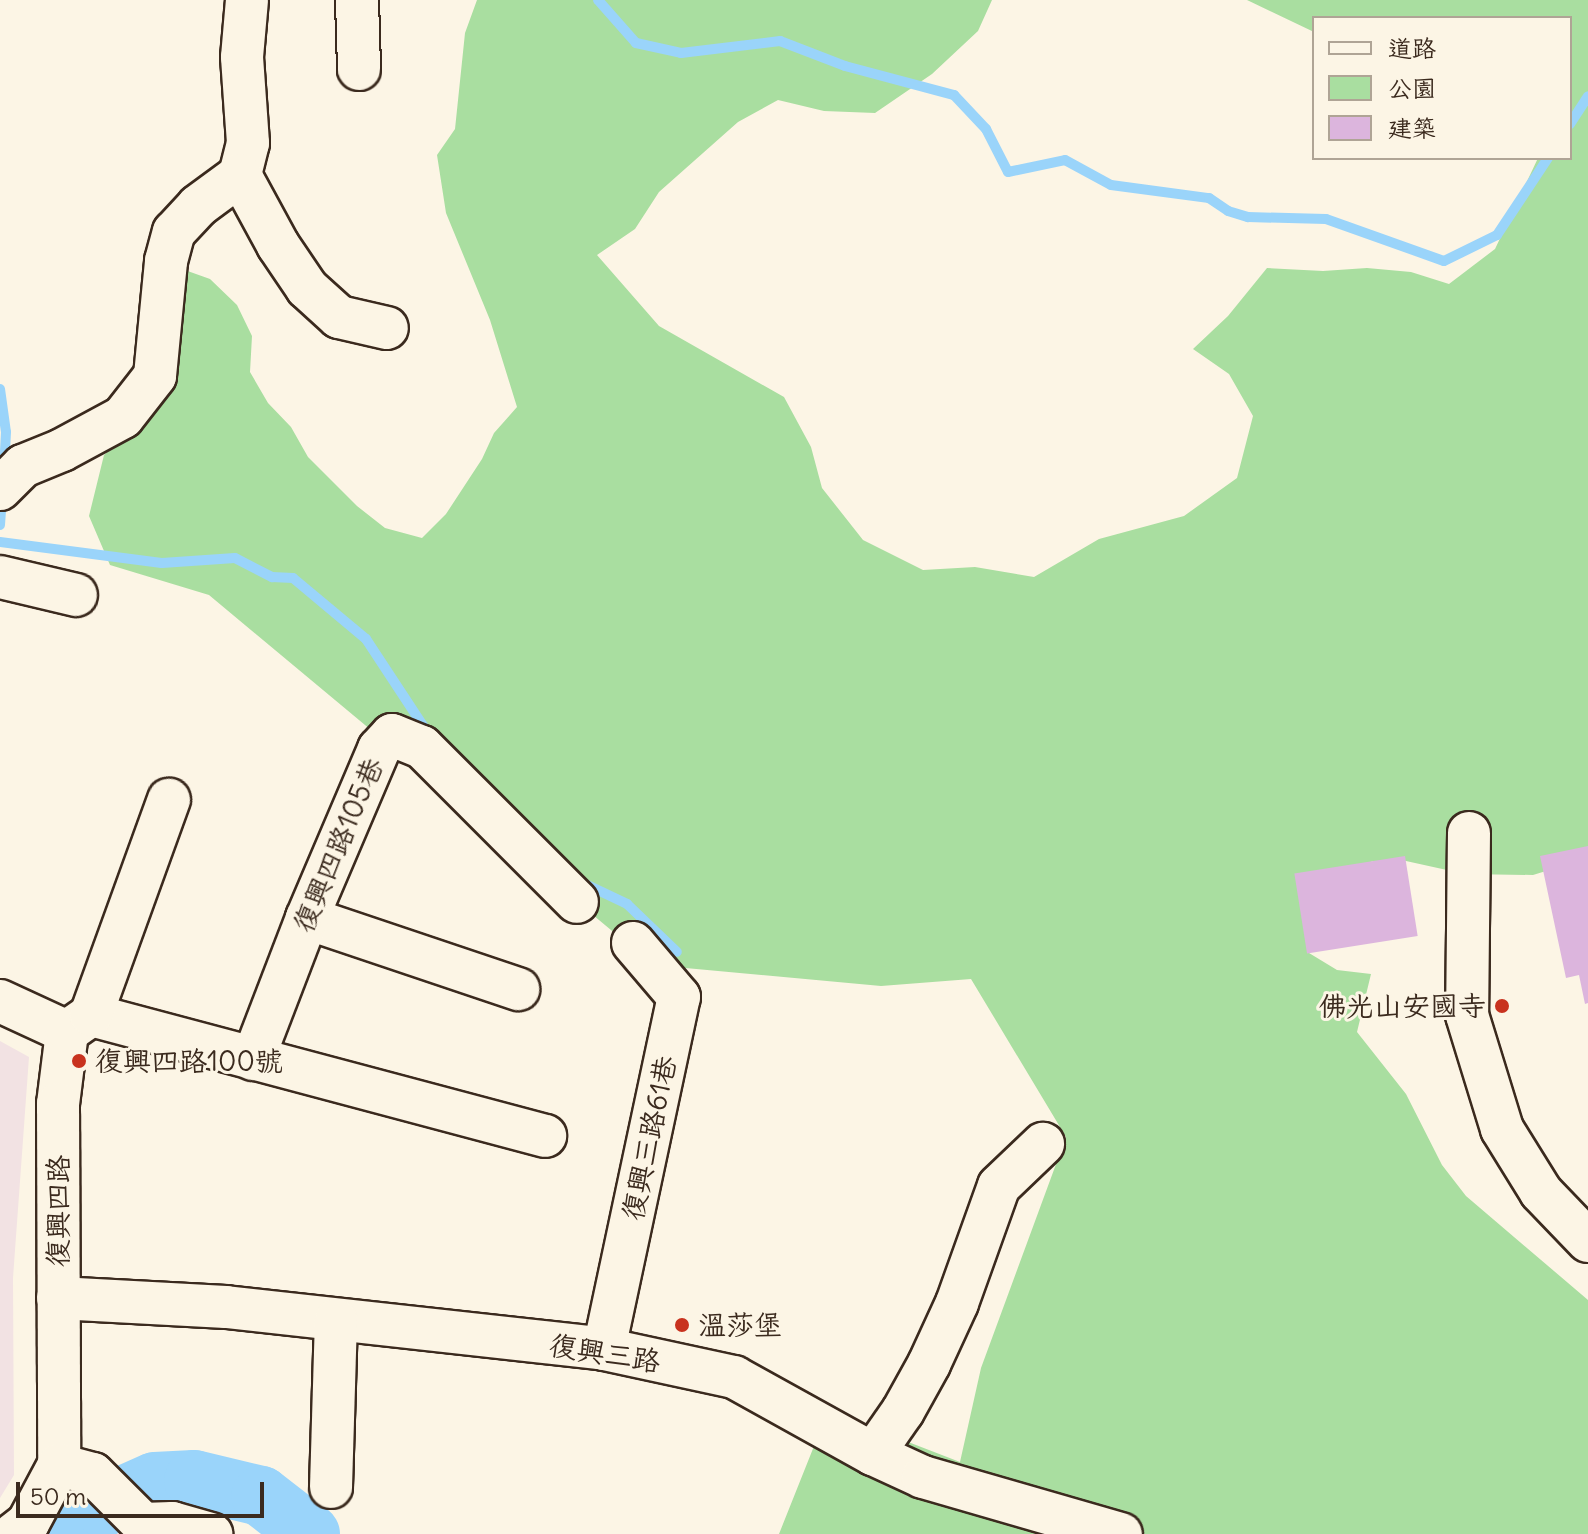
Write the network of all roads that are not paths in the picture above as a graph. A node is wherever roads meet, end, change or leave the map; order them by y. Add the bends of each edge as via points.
1 (247, 0) edge
2 (357, 0) edge
3 (359, 69) dead end
4 (240, 175) junction
5 (387, 328) dead end
6 (0, 489) edge
7 (0, 577) edge
8 (76, 595) dead end
9 (169, 800) dead end
10 (1469, 833) dead end
11 (577, 902) dead end
12 (307, 918) junction
13 (633, 943) dead end
14 (518, 989) dead end
15 (0, 1001) edge
16 (79, 1024) junction
17 (253, 1059) junction
18 (545, 1136) dead end
19 (1043, 1144) dead end
20 (1588, 1241) edge
21 (58, 1298) junction
22 (336, 1320) junction
23 (604, 1349) junction
24 (873, 1454) junction
25 (76, 1469) junction
26 (331, 1487) dead end
27 (14, 1534) edge
28 (211, 1534) edge
29 (1121, 1534) edge

1 - 4 street via 242,57 248,143
2 - 3 street
4 - 5 street via 307,288 339,317
4 - 6 street via 174,232 166,261 155,376 123,417 23,466
7 - 8 street
9 - 16 street, 復興四路
10 - 20 street via 1467,1015 1502,1129 1541,1192
11 - 12 street, 復興四路105巷 via 422,747 392,735 379,749
12 - 14 street
12 - 17 street, 復興四路105巷
13 - 23 street, 復興三路61巷 via 679,997
15 - 16 street
16 - 17 street
16 - 21 street, 復興四路 via 58,1104
17 - 18 street
19 - 24 street via 999,1186 934,1352
21 - 22 street, 復興三路 via 226,1307
21 - 25 street, 復興四路
22 - 23 street, 復興三路
22 - 26 street
23 - 24 street, 復興三路 via 734,1377
24 - 29 street, 復興三路 via 923,1477
25 - 27 street
25 - 28 street via 143,1524 172,1523

